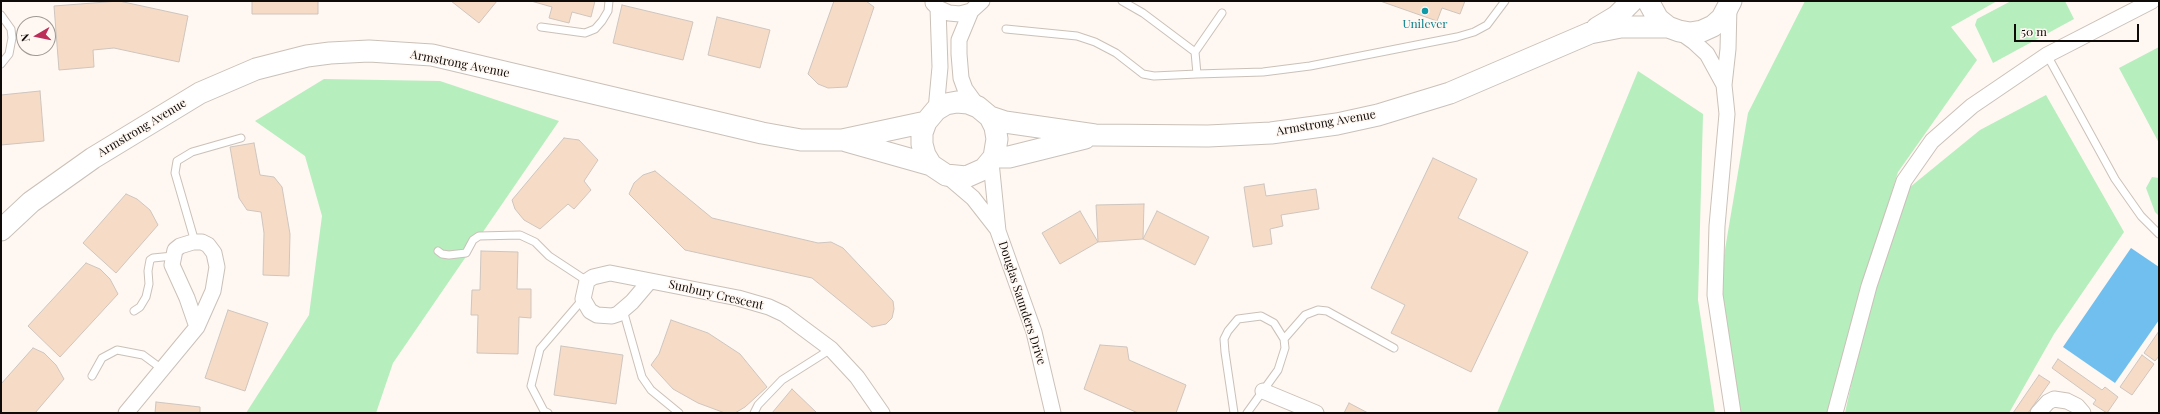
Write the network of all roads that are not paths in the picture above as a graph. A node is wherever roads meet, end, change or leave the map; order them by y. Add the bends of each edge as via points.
1 (609, 1) edge
2 (1122, 1) edge
3 (1505, 1) edge
4 (1617, 1) edge
5 (1632, 1) edge
6 (1648, 1) edge
7 (2152, 1) edge
8 (1730, 4) edge
9 (934, 5) edge
10 (977, 6) edge
11 (1222, 12) dead end
12 (1, 15) edge
13 (541, 27) dead end
14 (1598, 28) junction
15 (1006, 29) dead end
16 (1674, 29) junction
17 (1194, 52) junction
18 (2047, 55) junction
19 (1, 64) edge
20 (1197, 74) junction
21 (1724, 85) junction
22 (984, 112) junction
23 (931, 116) junction
24 (1095, 135) junction
25 (240, 138) dead end
26 (842, 140) junction
27 (992, 159) junction
28 (938, 170) junction
29 (1, 230) edge
30 (998, 231) junction
31 (2159, 234) edge
32 (195, 242) junction
33 (438, 252) dead end
34 (173, 256) junction
35 (587, 281) junction
36 (649, 282) junction
37 (583, 299) junction
38 (623, 310) junction
39 (134, 311) dead end
40 (197, 327) junction
41 (1284, 339) junction
42 (1394, 348) dead end
43 (831, 349) junction
44 (162, 369) junction
45 (92, 376) dead end
46 (1263, 391) junction
47 (1049, 398) junction
48 (2039, 412) edge
49 (126, 413) edge
50 (548, 413) edge
51 (679, 413) edge
52 (754, 413) edge
53 (882, 413) edge
54 (1046, 413) edge
55 (1053, 413) edge
56 (1234, 413) edge
57 (1247, 413) edge
58 (1316, 413) edge
59 (1733, 413) edge
60 (1835, 413) edge
61 (2083, 413) edge

1 - 13 lane via 608,11 602,22 586,33
2 - 17 lane via 1143,13
3 - 20 lane via 1487,25 1457,37 1303,67 1263,72
4 - 14 street
5 - 14 street, Armstrong Avenue via 1617,16
6 - 16 street via 1658,19
7 - 18 street
8 - 16 street, Armstrong Avenue via 1722,18 1702,31 1690,33
8 - 21 street
9 - 10 street via 949,13 960,14
9 - 23 street via 940,67
10 - 22 street via 959,40 959,54 961,78 965,89
11 - 17 lane
12 - 19 lane via 11,29 12,38 9,54
14 - 16 street, Armstrong Avenue
14 - 24 street, Armstrong Avenue via 1450,93 1378,115 1271,133 1208,136
15 - 20 lane via 1078,36 1116,53 1143,74
16 - 21 street via 1694,42 1706,54
17 - 20 lane
18 - 31 lane via 2115,179 2141,216
18 - 60 street via 1966,111 1932,141 1904,180 1869,286
21 - 59 street via 1727,114 1717,226 1715,295
22 - 23 street via 957,102 946,104
22 - 24 street, Armstrong Avenue via 1005,122
22 - 27 street via 995,127 997,139
23 - 26 street, Armstrong Avenue
23 - 28 street via 922,133 922,144 925,155
24 - 27 street, Armstrong Avenue
25 - 32 lane via 192,152 177,161 175,173
26 - 28 street, Armstrong Avenue
26 - 29 street, Armstrong Avenue via 801,140 762,133 432,56 369,51 330,53 256,69 200,93 93,158 31,202
27 - 28 street via 984,169 971,176 956,178
27 - 30 street, Douglas Saunders Drive
28 - 30 street, Douglas Saunders Drive via 973,198
30 - 47 street, Douglas Saunders Drive via 1034,332
32 - 34 street via 180,246
32 - 40 street via 208,245 214,253 217,267 213,291
33 - 35 lane via 449,255 466,253 473,240 479,236 520,235 535,242 549,256
34 - 39 lane via 150,260 146,297
34 - 40 street via 175,276 188,298
35 - 36 street, Sunbury Crescent via 610,273
35 - 37 street
36 - 38 street
36 - 43 street, Sunbury Crescent via 738,298 769,307 784,314
37 - 38 street via 590,311 597,315 612,316
37 - 50 lane via 540,349 531,386 544,412
38 - 51 lane via 635,360 642,377 650,390
40 - 44 street
41 - 42 lane via 1305,315 1318,310 1327,311
41 - 46 lane via 1285,348 1278,370
41 - 56 lane via 1274,323 1261,316 1238,319 1228,331 1224,339
43 - 52 lane via 782,380 758,405
43 - 53 street, Sunbury Crescent via 857,377
44 - 45 lane via 143,355 117,350 102,358
44 - 49 street
46 - 57 lane
46 - 58 street
47 - 54 street, Douglas Saunders Drive
47 - 55 street, Douglas Saunders Drive
48 - 61 street via 2048,402 2060,400 2077,406

